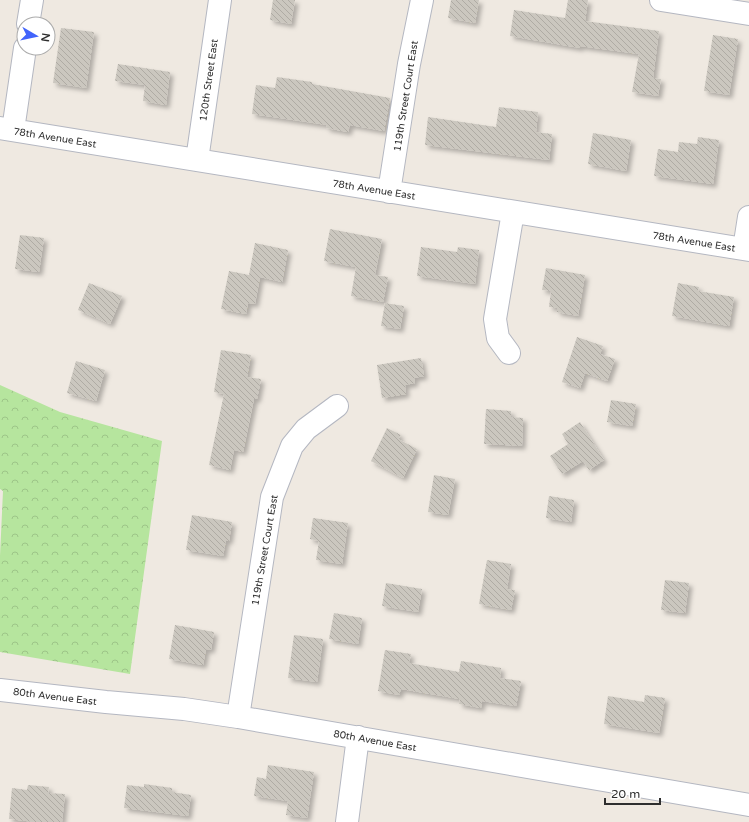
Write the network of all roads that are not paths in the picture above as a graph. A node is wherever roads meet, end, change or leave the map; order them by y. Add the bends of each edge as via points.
1 (32, 0) edge
2 (220, 0) edge
3 (422, 0) edge
4 (661, 0) edge
5 (749, 14) edge
6 (29, 16) edge
7 (23, 56) edge
8 (6, 129) edge
9 (197, 160) junction
10 (389, 192) junction
11 (513, 212) junction
12 (749, 216) edge
13 (746, 249) edge
14 (509, 353) dead end
15 (337, 406) dead end
16 (0, 690) edge
17 (238, 717) junction
18 (358, 737) junction
19 (749, 805) edge
20 (347, 822) edge

1 - 6 street
2 - 9 street, 120th Street East
3 - 10 street, 119th Street Court East
4 - 5 street
7 - 8 street
8 - 9 street, 78th Avenue East
9 - 10 street, 78th Avenue East
10 - 11 street, 78th Avenue East
11 - 13 street, 78th Avenue East
11 - 14 street via 496,319 498,338
12 - 13 street
15 - 17 street, 119th Street Court East via 306,429 292,446 272,497
16 - 17 street, 80th Avenue East
17 - 18 street, 80th Avenue East
18 - 19 street, 80th Avenue East
18 - 20 street

